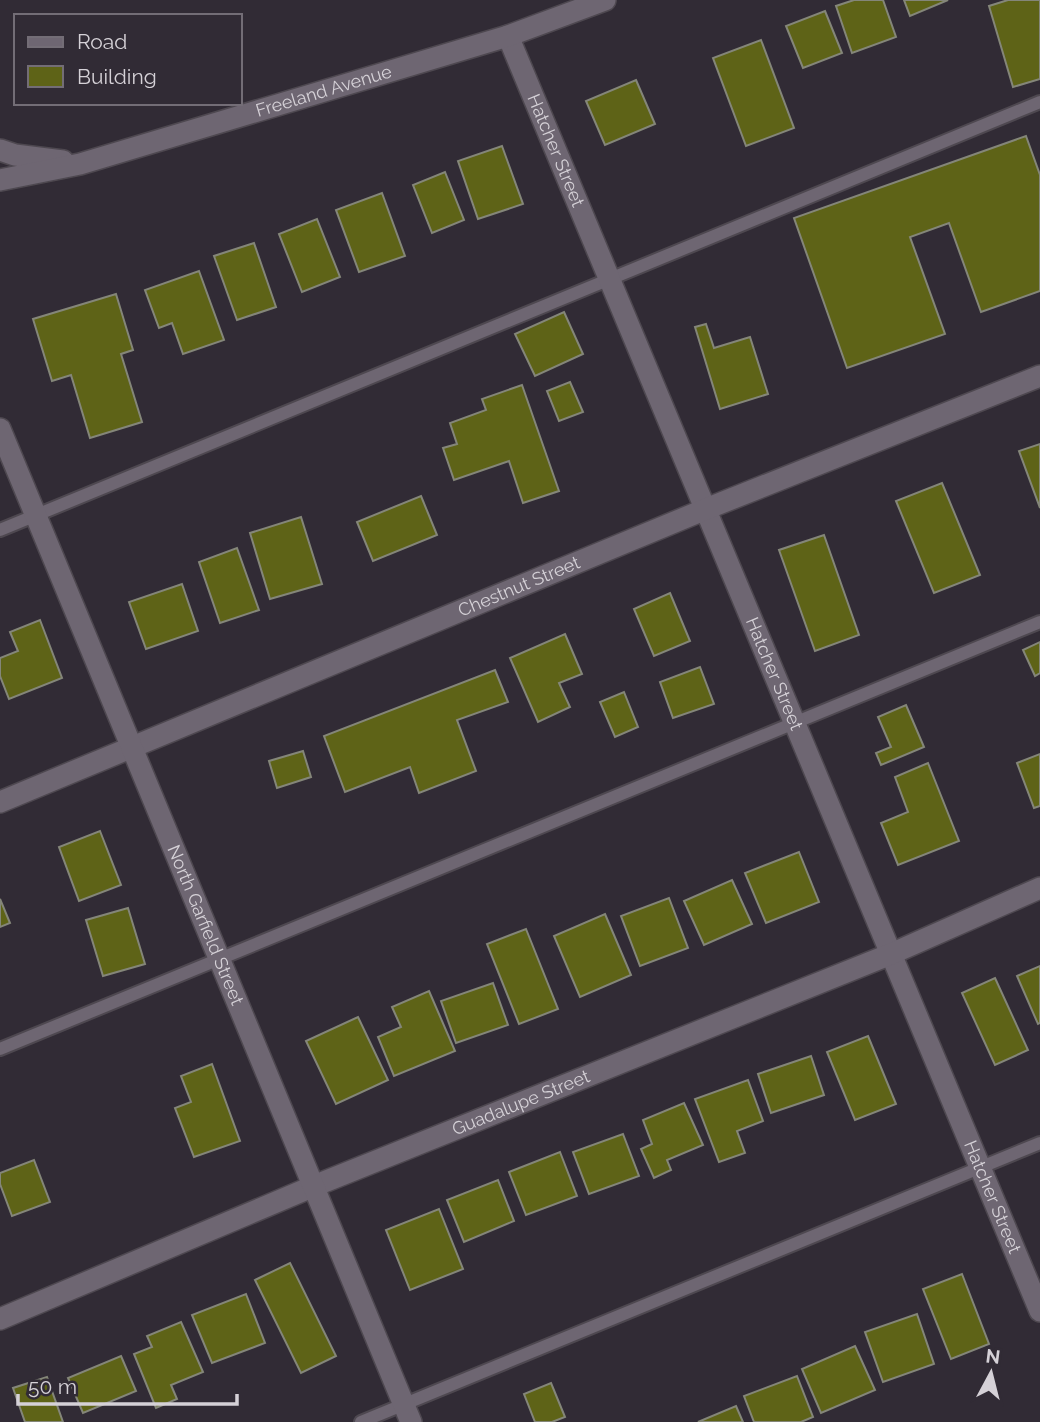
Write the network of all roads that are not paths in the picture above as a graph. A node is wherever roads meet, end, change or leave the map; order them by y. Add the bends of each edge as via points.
1 (605, 0) edge
2 (508, 36) junction
3 (1040, 102) edge
4 (0, 150) edge
5 (80, 163) junction
6 (0, 180) edge
7 (610, 279) junction
8 (1040, 376) edge
9 (0, 429) edge
10 (706, 509) junction
11 (36, 515) junction
12 (0, 530) edge
13 (1040, 622) edge
14 (795, 723) junction
15 (132, 748) junction
16 (0, 802) edge
17 (1040, 888) edge
18 (891, 954) junction
19 (219, 959) junction
20 (0, 1049) edge
21 (1040, 1143) edge
22 (980, 1167) junction
23 (314, 1186) junction
24 (1040, 1311) edge
25 (0, 1319) edge
26 (407, 1413) edge
27 (360, 1422) edge

1 - 2 street, Freeland Avenue
2 - 5 street, Freeland Avenue
2 - 7 street, Hatcher Street
3 - 7 lane
4 - 5 street
5 - 6 street, Freeland Avenue
7 - 10 street, Hatcher Street
7 - 11 lane
8 - 10 street, Chestnut Street
9 - 11 street, North Garfield Street
10 - 14 street, Hatcher Street
10 - 15 street, Chestnut Street
11 - 12 lane
11 - 15 street, North Garfield Street
13 - 14 lane
14 - 18 street, Hatcher Street
14 - 19 lane
15 - 16 street, Chestnut Street
15 - 19 street, North Garfield Street
17 - 18 street, Guadalupe Street
18 - 22 street, Hatcher Street
18 - 23 street, Guadalupe Street
19 - 20 lane
19 - 23 street, North Garfield Street
21 - 22 lane
22 - 24 street, Hatcher Street
22 - 26 lane
23 - 25 street, Guadalupe Street
23 - 26 street, North Garfield Street
26 - 27 lane

